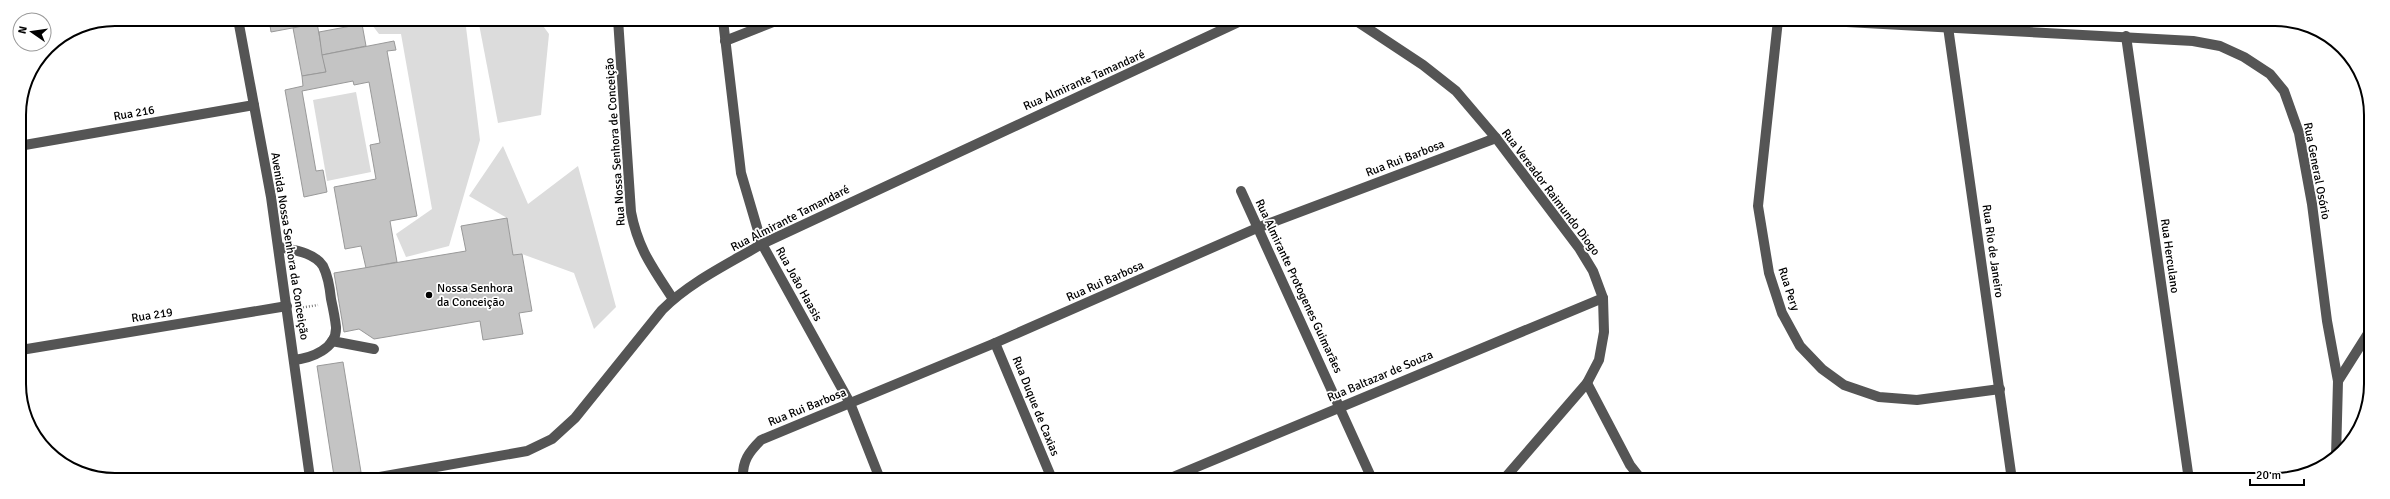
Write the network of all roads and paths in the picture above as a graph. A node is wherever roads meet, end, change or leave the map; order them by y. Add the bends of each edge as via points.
1 (239, 26) edge
2 (618, 26) edge
3 (724, 26) edge
4 (763, 26) edge
5 (1230, 26) edge
6 (1364, 26) edge
7 (1777, 26) edge
8 (1928, 26) edge
9 (1948, 27) junction
10 (2126, 36) junction
11 (726, 41) junction
12 (254, 106) junction
13 (1496, 138) junction
14 (26, 145) edge
15 (1241, 191) dead end
16 (1257, 228) junction
17 (762, 244) junction
18 (279, 247) junction
19 (1603, 298) junction
20 (673, 299) junction
21 (324, 304) dead end
22 (287, 306) junction
23 (2364, 340) edge
24 (332, 341) junction
25 (996, 343) junction
26 (26, 349) edge
27 (374, 349) dead end
28 (294, 360) junction
29 (2338, 381) junction
30 (1586, 383) junction
31 (2000, 389) junction
32 (850, 403) junction
33 (1340, 406) junction
34 (2336, 449) edge
35 (309, 473) edge
36 (402, 473) edge
37 (742, 473) edge
38 (878, 473) edge
39 (1050, 473) edge
40 (1182, 473) edge
41 (1369, 473) edge
42 (1509, 473) edge
43 (1636, 473) edge
44 (2011, 473) edge
45 (2188, 473) edge

1 - 12 street, Avenida Nossa Senhora da Conceição
2 - 20 street, Rua Nossa Senhora de Conceição via 631,212 635,233 647,259
3 - 11 street, Rua João Haasis
4 - 11 street
5 - 17 street, Rua Almirante Tamandaré
6 - 13 street, Rua Vereador Raimundo Diogo via 1456,91
7 - 31 street, Rua Pery via 1758,206 1769,273 1782,313 1800,346 1822,369 1844,385 1879,397 1917,400
8 - 9 street, Rua General Osório
9 - 10 street, Rua General Osório
9 - 31 street, Rua Rio de Janeiro
10 - 29 street, Rua General Osório via 2193,41 2220,46 2244,57 2270,74 2284,91 2299,133
10 - 45 street, Rua Herculano
11 - 17 street, Rua João Haasis via 741,173
12 - 14 street, Rua 216
12 - 18 street, Avenida Nossa Senhora da Conceição
13 - 16 street, Rua Rui Barbosa
13 - 19 street, Rua Vereador Raimundo Diogo via 1579,248 1593,271
15 - 16 street, Rua Almirante Protogenes Guimarães
16 - 25 street, Rua Rui Barbosa
16 - 33 street, Rua Almirante Protogenes Guimarães
17 - 20 street, Rua Almirante Tamandaré
17 - 32 street, Rua João Haasis
18 - 22 street, Avenida Nossa Senhora da Conceição
18 - 24 street via 302,251 322,266 329,284 336,328
19 - 30 street, Rua Vereador Raimundo Diogo via 1604,332 1599,360
19 - 33 street, Rua Baltazar de Souza
20 - 36 street, Rua Almirante Tamandaré via 575,418 552,439 527,451
21 - 22 path via 300,308
22 - 26 street, Rua 219
22 - 28 street, Avenida Nossa Senhora da Conceição
23 - 29 street
24 - 27 street
24 - 28 street via 321,352 309,358
25 - 32 street, Rua Rui Barbosa
25 - 39 street, Rua Duque de Caxias
28 - 35 street, Avenida Nossa Senhora da Conceição
29 - 34 street, Rua General Osório
30 - 42 street, Rua Vereador Raimundo Diogo
30 - 43 street
31 - 44 street, Rua Rio de Janeiro
32 - 37 street, Rua Rui Barbosa via 761,440 747,455
32 - 38 street, Rua João Haasis
33 - 40 street, Rua Baltazar de Souza
33 - 41 street, Rua Almirante Protogenes Guimarães

